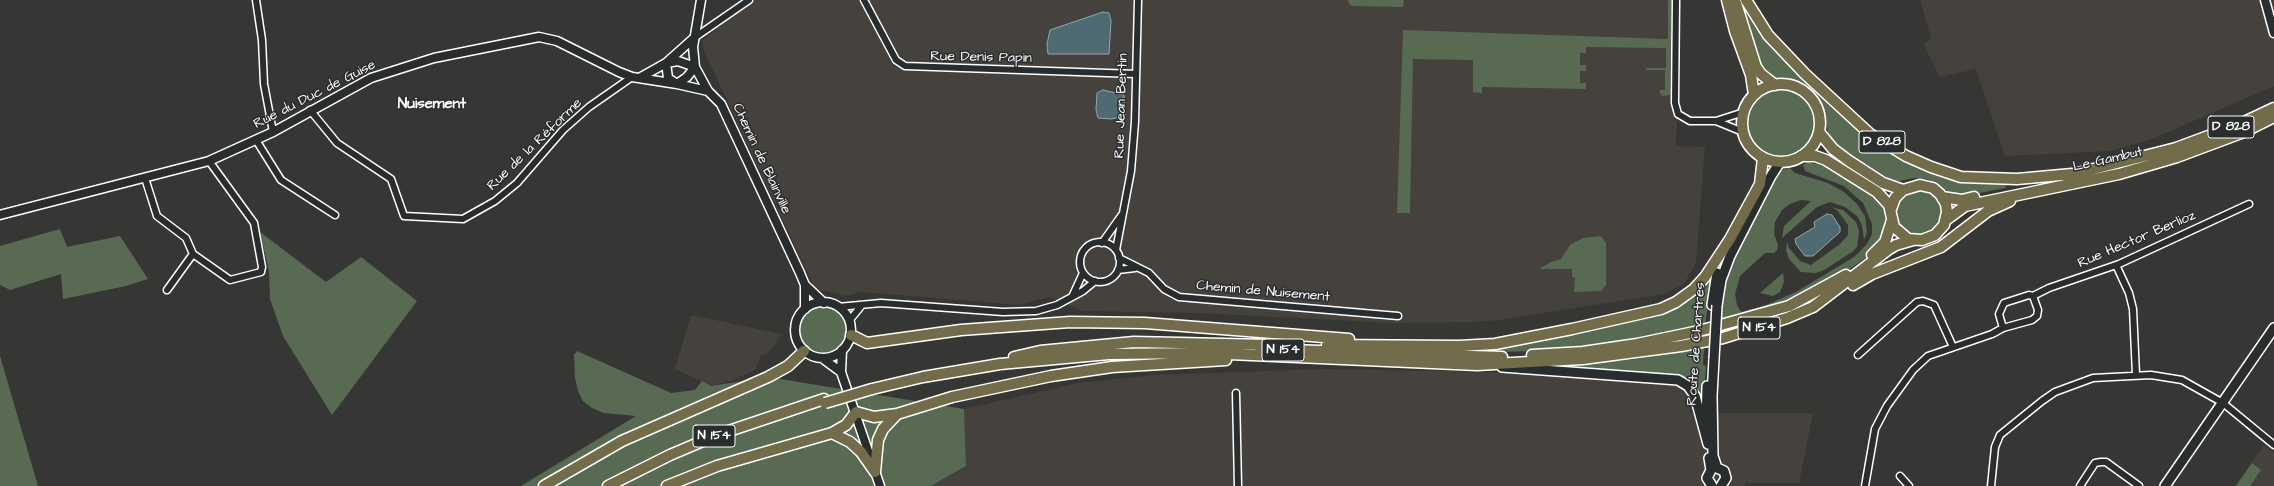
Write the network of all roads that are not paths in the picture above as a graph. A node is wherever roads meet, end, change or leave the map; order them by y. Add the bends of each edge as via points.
1 (256, 0) edge
2 (701, 0) edge
3 (749, 0) edge
4 (865, 0) edge
5 (1138, 0) edge
6 (1676, 0) edge
7 (1727, 0) edge
8 (1735, 0) edge
9 (1746, 0) edge
10 (2265, 0) edge
11 (2274, 33) edge
12 (694, 38) junction
13 (666, 63) junction
14 (695, 67) junction
15 (1136, 74) junction
16 (636, 77) junction
17 (676, 84) junction
18 (1775, 85) junction
19 (708, 91) junction
20 (1754, 95) junction
21 (310, 110) junction
22 (2273, 110) edge
23 (1744, 112) junction
24 (1716, 121) junction
25 (273, 132) junction
26 (1743, 132) junction
27 (1819, 132) junction
28 (256, 140) junction
29 (1801, 156) junction
30 (1763, 158) junction
31 (209, 161) junction
32 (1780, 162) junction
33 (2072, 174) junction
34 (145, 178) junction
35 (2089, 180) junction
36 (1903, 190) junction
37 (1942, 197) junction
38 (2249, 204) dead end
39 (1891, 209) junction
40 (1123, 213) junction
41 (0, 215) edge
42 (335, 215) dead end
43 (1892, 220) junction
44 (1946, 220) junction
45 (1730, 239) junction
46 (1913, 240) junction
47 (1102, 243) junction
48 (1116, 250) junction
49 (193, 254) junction
50 (1119, 258) junction
51 (2116, 265) junction
52 (1136, 268) junction
53 (1118, 270) junction
54 (1083, 273) junction
55 (1095, 281) junction
56 (805, 286) junction
57 (167, 290) dead end
58 (2033, 296) junction
59 (1071, 298) junction
60 (824, 303) junction
61 (862, 305) junction
62 (1714, 306) junction
63 (838, 307) junction
64 (1812, 307) junction
65 (805, 309) junction
66 (1398, 316) dead end
67 (849, 322) junction
68 (2003, 328) junction
69 (2274, 328) edge
70 (851, 335) junction
71 (1515, 340) junction
72 (1953, 347) junction
73 (842, 350) junction
74 (804, 351) junction
75 (1858, 355) dead end
76 (822, 358) junction
77 (1012, 358) junction
78 (1300, 358) junction
79 (1711, 360) junction
80 (1477, 365) junction
81 (841, 372) junction
82 (2136, 375) junction
83 (871, 387) junction
84 (1236, 393) dead end
85 (825, 401) junction
86 (2223, 403) junction
87 (856, 412) junction
88 (897, 414) junction
89 (832, 433) junction
90 (1708, 444) junction
91 (2274, 445) edge
92 (1714, 469) junction
93 (875, 472) junction
94 (1900, 476) dead end
95 (544, 486) edge
96 (608, 486) edge
97 (617, 486) edge
98 (667, 486) edge
99 (880, 486) edge
100 (1238, 486) edge
101 (1712, 486) edge
102 (1720, 486) edge
103 (1865, 486) edge
104 (1909, 486) edge
105 (1991, 486) edge
106 (2080, 486) edge
107 (2140, 486) edge
108 (2164, 486) edge

1 - 25 street via 262,40 264,84
2 - 12 street, Chemin de Blainville
3 - 12 street
4 - 15 street, Rue Denis Papin via 896,60 905,66
5 - 15 street, Rue Jean Bertin
6 - 24 street via 1676,108 1680,116 1687,120
7 - 20 main road via 1751,75
8 - 18 main road via 1756,67
9 - 33 main road, D 828 via 1768,35 1810,79 1870,134 1906,156 1961,177 2017,179
10 - 11 street
12 - 13 street
12 - 14 street, Chemin de Blainville via 692,53
13 - 14 street via 678,61
13 - 16 street
13 - 17 street via 668,78
14 - 17 street via 687,77
14 - 19 street, Chemin de Blainville
15 - 40 street, Rue Jean Bertin via 1132,171
16 - 17 street, Rue du Duc de Guise
16 - 21 street, Rue du Duc de Guise via 557,41 539,37 434,58 371,78
16 - 21 street, Rue de la Réforme via 590,107 564,130 517,183 495,202 463,219 404,216 391,179 337,143
17 - 19 street, Rue du Duc de Guise
18 - 20 main road via 1764,88
18 - 27 main road via 1794,86 1810,96 1819,113
19 - 56 street, Chemin de Blainville via 720,104
20 - 23 main road
21 - 25 street, Rue du Duc de Guise
22 - 33 main road, Le Gambut / D 828 via 2176,148
22 - 35 main road, Le Gambut / D 828 via 2244,132 2177,157
23 - 24 street
23 - 26 main road
24 - 26 street
25 - 28 street, Rue du Duc de Guise
26 - 30 main road via 1750,147
27 - 29 main road via 1812,149
27 - 36 main road via 1829,145 1849,161 1883,183
28 - 31 street, Rue du Duc de Guise
28 - 42 street via 281,180
29 - 32 main road via 1791,161
29 - 39 main road via 1815,156 1833,163 1877,192
30 - 32 main road
30 - 45 main road, Route de Chartres via 1760,184
31 - 34 street, Rue du Duc de Guise
31 - 49 street via 254,223 261,272 230,280
32 - 62 main road, Route de Chartres via 1730,256
33 - 37 main road, D 828 via 1965,199
34 - 41 street, Rue du Duc de Guise
34 - 49 street via 157,216 186,238
35 - 44 main road, Le Gambut / D 828 via 1965,206
35 - 64 main road, N 154 via 2014,199 1997,206 1941,247 1872,274
36 - 37 main road via 1915,185 1924,185 1933,188
36 - 39 main road via 1895,198
37 - 44 main road via 1947,208
38 - 51 street, Rue Hector Berlioz
39 - 43 main road, N 154
40 - 47 street, Rue Jean Bertin
40 - 48 street, Rue Jean Bertin
43 - 46 main road via 1897,231
43 - 77 main road, N 154 via 1885,242 1861,265 1841,279 1796,302 1699,331 1637,344 1582,352 1493,357 1174,346
44 - 46 main road, N 154 via 1942,229 1931,238
45 - 62 main road, Route de Chartres via 1716,276
45 - 71 main road via 1694,289 1676,302 1641,314
46 - 64 main road, N 154 via 1889,249
47 - 48 street
47 - 54 street via 1091,245 1083,252 1080,263
48 - 50 street
49 - 57 street
50 - 52 street, Chemin de Nuisement
50 - 53 street
51 - 58 street, Rue Hector Berlioz
51 - 82 street via 2129,293 2133,309
52 - 53 street
52 - 66 street, Chemin de Nuisement via 1149,273 1164,289 1178,298
53 - 55 street via 1106,281
54 - 55 street
54 - 59 street
55 - 59 street
56 - 60 street, Chemin de Blainville
56 - 65 street, Chemin de Blainville
58 - 68 street, Rue Hector Berlioz via 2004,303 1999,314
58 - 68 street via 2038,310 2037,316 2032,320
59 - 61 street via 1058,305 1036,311 1003,312
60 - 63 street
60 - 65 street via 817,303
61 - 63 street
61 - 67 street
62 - 79 main road, Route de Chartres
63 - 67 street
64 - 80 main road, N 154 via 1787,318 1723,338 1681,346 1583,359
65 - 74 street via 798,321 796,334
67 - 70 street
68 - 72 street
69 - 86 main road
70 - 71 main road via 867,343 961,330 1077,322 1145,323 1361,339 1455,342
70 - 73 street
71 - 77 main road via 1459,346 1134,342 1040,351
72 - 75 street via 1934,305 1923,301 1917,302
72 - 103 street via 1928,356 1913,370 1888,406 1875,429
73 - 76 street via 837,355
73 - 81 street
74 - 76 street
74 - 95 main road via 788,366 768,377 622,440
76 - 81 street
77 - 83 main road, N 154 via 920,372
78 - 80 main road, N 154
78 - 83 main road, N 154 via 1207,353 1109,354 1000,364
78 - 88 main road via 1112,367 998,386
79 - 90 main road, Route de Chartres via 1705,402
79 - 92 main road, Route de Chartres
80 - 90 main road via 1678,380 1688,386 1695,396
81 - 87 street
82 - 86 street via 2168,376 2182,380
82 - 105 street via 2094,378 2042,400 1998,438
83 - 85 main road, N 154, bridge
84 - 100 street
85 - 96 main road, N 154 via 717,435 670,454
85 - 97 main road, N 154 via 709,443
86 - 91 street
86 - 108 main road
87 - 88 main road via 874,417
87 - 89 main road via 846,425
87 - 93 street
88 - 93 main road via 878,440
89 - 93 main road via 850,442 861,452
89 - 98 main road via 716,466
90 - 92 main road, Route de Chartres
92 - 101 main road, Route de Chartres via 1707,478
92 - 102 main road, Route de Chartres via 1722,470 1726,474 1726,480
93 - 99 street
94 - 104 street
106 - 107 street via 2095,463 2106,462

